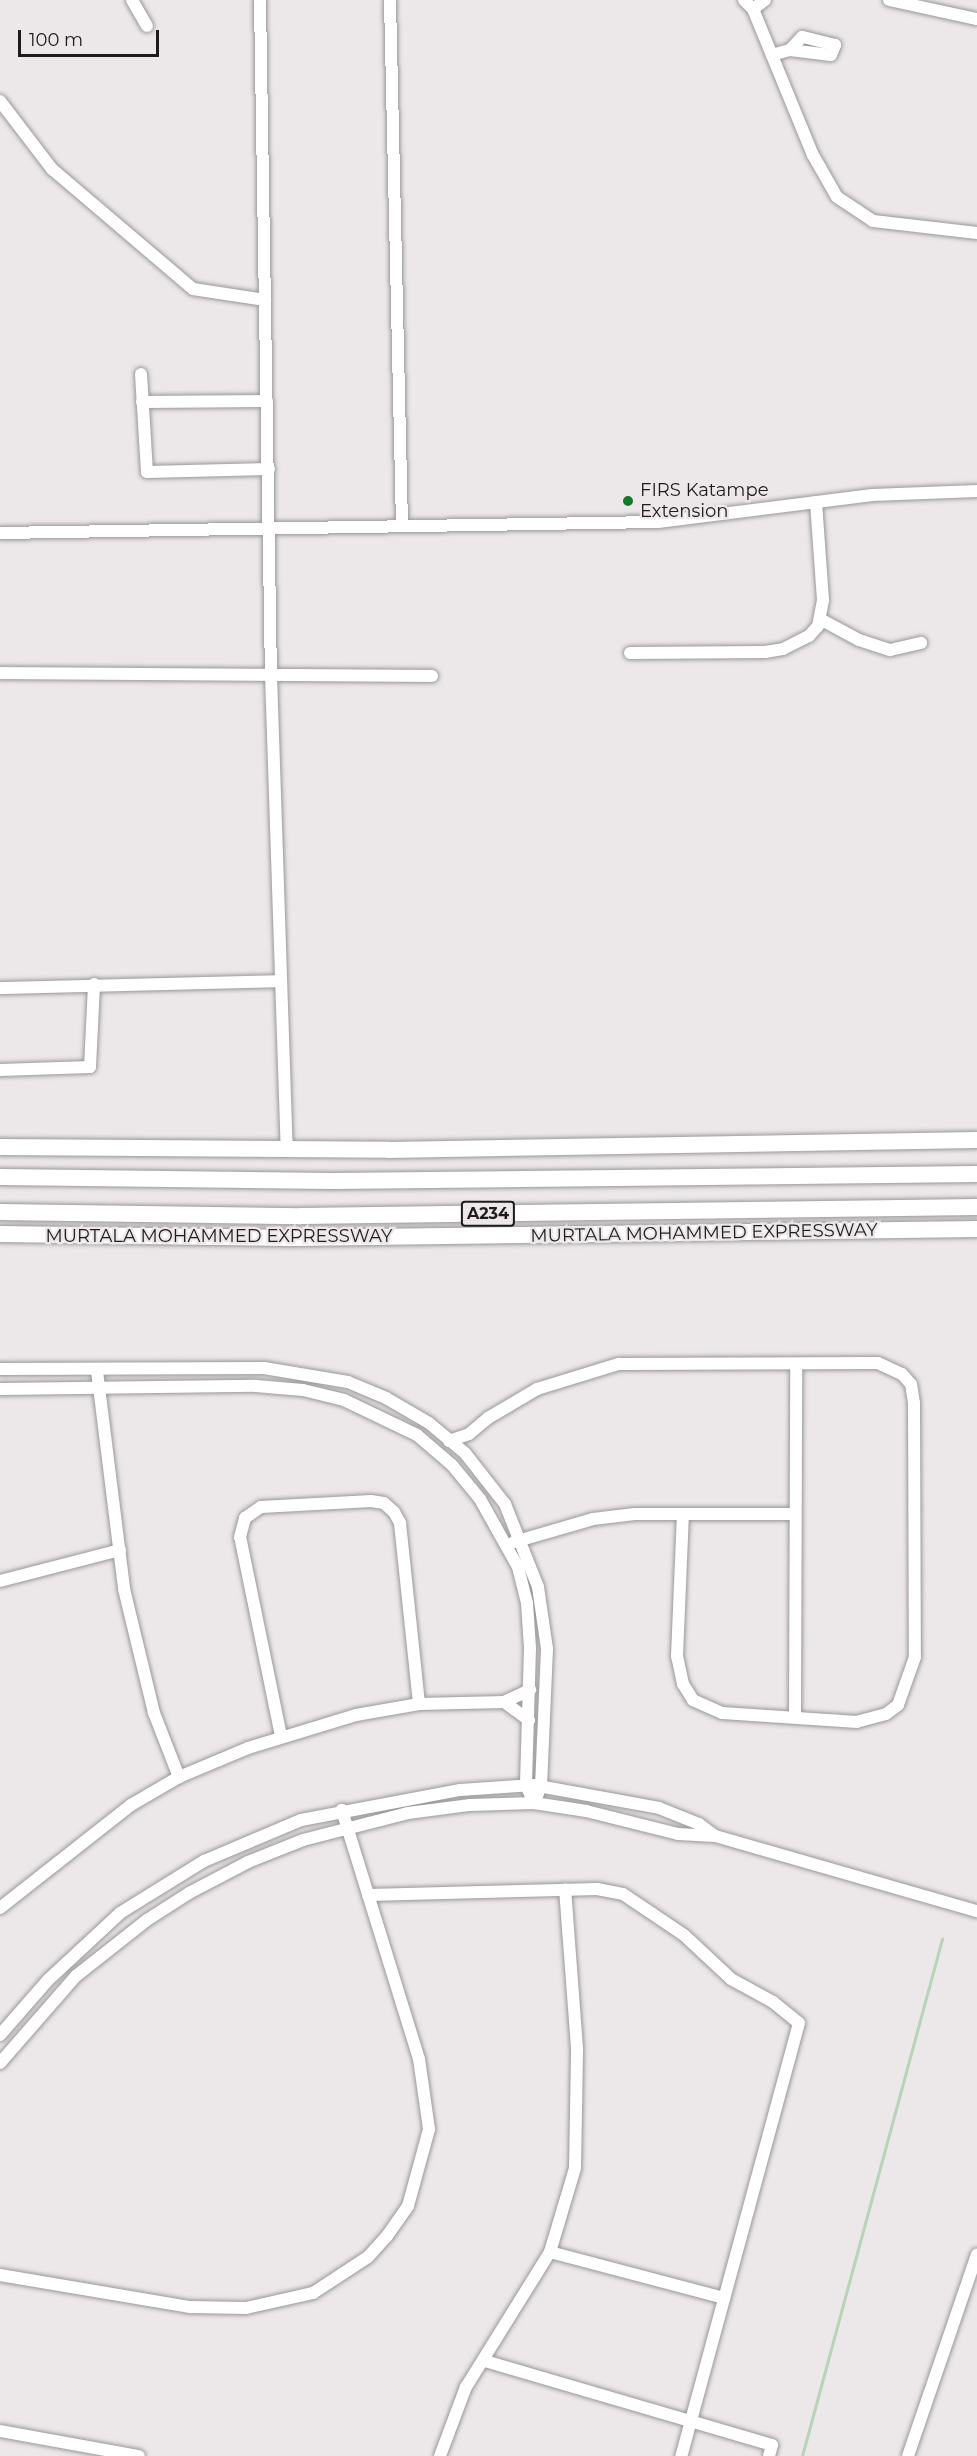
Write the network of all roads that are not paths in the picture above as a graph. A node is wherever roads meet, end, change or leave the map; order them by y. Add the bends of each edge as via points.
1 (132, 0) edge
2 (260, 0) edge
3 (390, 0) edge
4 (765, 0) edge
5 (889, 0) edge
6 (749, 5) edge
7 (977, 19) edge
8 (147, 26) dead end
9 (790, 50) dead end
10 (772, 55) junction
11 (0, 101) edge
12 (977, 233) edge
13 (265, 300) junction
14 (141, 374) dead end
15 (267, 400) junction
16 (142, 402) junction
17 (269, 469) junction
18 (977, 491) edge
19 (816, 502) junction
20 (402, 526) junction
21 (269, 531) junction
22 (0, 533) edge
23 (820, 619) junction
24 (921, 643) dead end
25 (630, 653) dead end
26 (0, 673) edge
27 (271, 675) junction
28 (432, 675) dead end
29 (280, 981) junction
30 (94, 984) junction
31 (0, 988) edge
32 (0, 1070) edge
33 (977, 1140) edge
34 (0, 1147) edge
35 (287, 1149) junction
36 (977, 1173) edge
37 (0, 1178) edge
38 (977, 1207) edge
39 (0, 1212) edge
40 (977, 1229) edge
41 (0, 1236) edge
42 (796, 1366) junction
43 (0, 1369) edge
44 (97, 1371) junction
45 (0, 1389) edge
46 (98, 1389) junction
47 (469, 1434) junction
48 (449, 1441) junction
49 (464, 1452) junction
50 (683, 1514) junction
51 (794, 1514) junction
52 (521, 1539) junction
53 (508, 1546) junction
54 (120, 1550) junction
55 (0, 1581) edge
56 (530, 1690) junction
57 (504, 1702) junction
58 (419, 1704) junction
59 (795, 1717) junction
60 (529, 1720) junction
61 (281, 1736) junction
62 (179, 1777) junction
63 (526, 1785) junction
64 (542, 1786) junction
65 (534, 1803) junction
66 (342, 1810) junction
67 (347, 1827) junction
68 (715, 1836) junction
69 (564, 1889) junction
70 (368, 1895) junction
71 (0, 1908) edge
72 (977, 1911) edge
73 (0, 2035) edge
74 (0, 2063) edge
75 (550, 2252) junction
76 (977, 2254) edge
77 (0, 2275) edge
78 (724, 2298) junction
79 (485, 2361) junction
80 (690, 2419) junction
81 (0, 2431) edge
82 (139, 2456) edge
83 (440, 2456) edge
84 (681, 2456) edge
85 (770, 2456) edge
86 (908, 2456) edge

1 - 8 street
2 - 13 street
3 - 20 street
4 - 6 street
5 - 7 street
6 - 10 street
9 - 10 street
10 - 12 street via 813,155 837,197 873,221
11 - 13 street via 52,169 193,289
13 - 15 street
14 - 16 street
15 - 16 street
15 - 17 street
16 - 17 street via 147,472
17 - 21 street
18 - 19 street via 884,494
19 - 20 street via 658,522
19 - 23 street via 824,600
20 - 21 street
21 - 22 street
21 - 27 street
23 - 24 street via 859,640 890,650
23 - 25 street via 809,636 783,649
26 - 27 street
27 - 28 street
27 - 29 street
29 - 30 street
29 - 35 street
30 - 31 street
30 - 32 street via 90,1067
33 - 35 highway
34 - 35 highway
36 - 37 highway, A234 via 320,1181
38 - 39 highway, MURTALA MOHAMMED EXPRESSWAY / A234 via 301,1216
40 - 41 highway, MURTALA MOHAMMED EXPRESSWAY via 292,1238
42 - 47 street via 619,1364 537,1389
42 - 51 street
42 - 59 street via 878,1364 902,1374 911,1384 915,1657 898,1705 886,1714 857,1722
43 - 44 street
44 - 46 street
44 - 48 street via 264,1368 308,1374 348,1382 386,1398 429,1423
45 - 46 street
46 - 53 street via 256,1386 303,1390 344,1400 417,1435 452,1465 480,1499
46 - 54 street
47 - 48 street
47 - 49 street
48 - 49 street
49 - 52 street via 505,1504
50 - 51 street
50 - 52 street via 593,1519
50 - 59 street via 677,1656 683,1684 693,1700 722,1713
51 - 59 street
52 - 53 street
52 - 64 street via 545,1621
53 - 56 street via 527,1603
54 - 55 street
54 - 62 street via 137,1653
56 - 57 street
56 - 60 street
57 - 58 street
57 - 60 street
58 - 61 street via 356,1715
58 - 61 street via 400,1523 394,1512 384,1503 371,1501 261,1507 245,1518 240,1537
60 - 63 street
61 - 62 street
62 - 71 street via 76,1844
63 - 64 street
63 - 65 street
63 - 66 street via 460,1790
64 - 65 street
64 - 68 street via 659,1808 699,1824
65 - 67 street via 470,1805
65 - 68 street via 586,1811 678,1834
66 - 67 street
66 - 73 street via 260,1835 166,1883 85,1944
67 - 70 street
67 - 74 street via 248,1862 147,1920 76,1976
68 - 72 street
69 - 70 street
69 - 75 street via 577,2048 578,2122 575,2168
69 - 78 street via 623,1894 684,1935 730,1979 773,2002 799,2023
70 - 77 street via 422,2073 429,2129 408,2206 368,2257 313,2293 246,2308 190,2307
75 - 78 street
75 - 79 street
76 - 86 street
78 - 80 street
79 - 80 street
79 - 83 street via 466,2387
80 - 84 street
80 - 85 street via 772,2445
81 - 82 street

